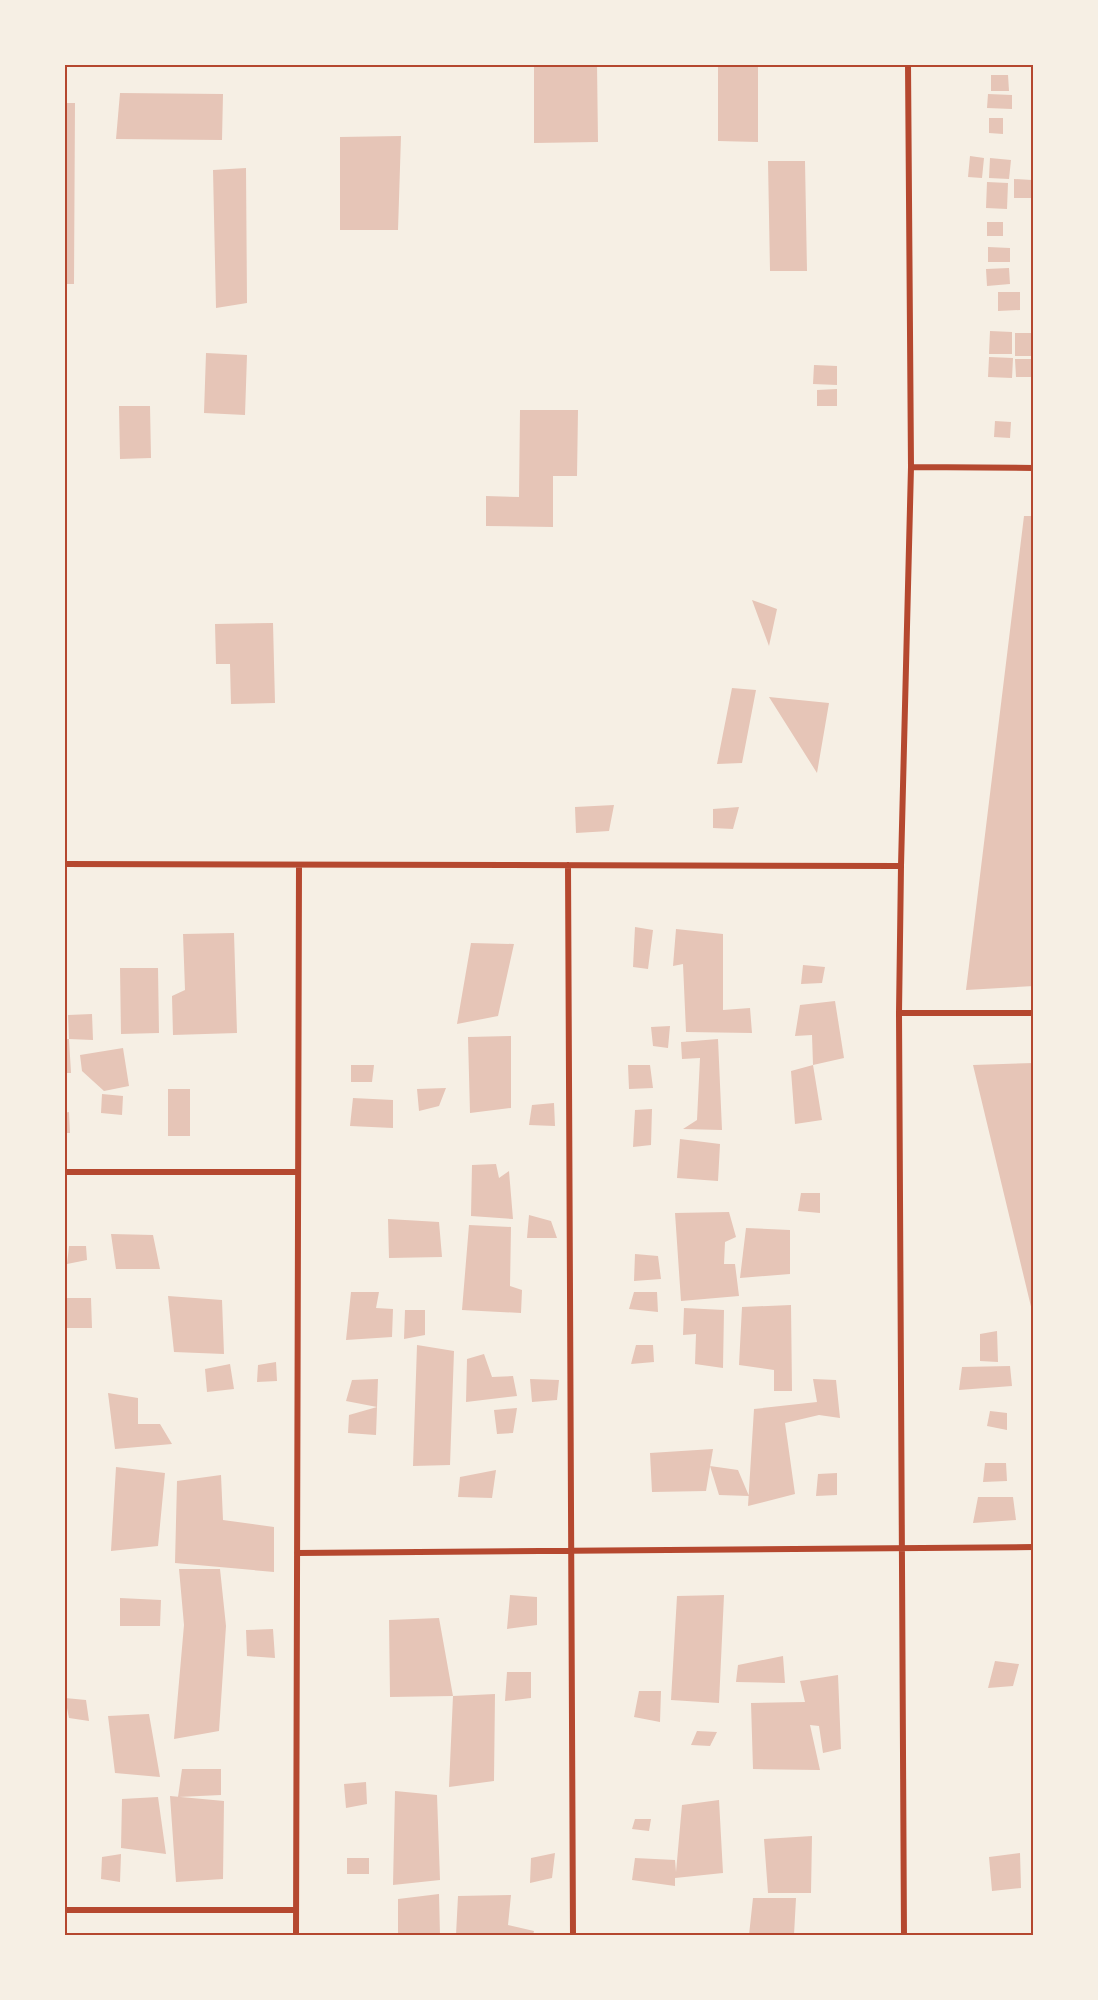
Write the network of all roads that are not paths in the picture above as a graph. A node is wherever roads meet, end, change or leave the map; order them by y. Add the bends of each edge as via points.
1 (908, 64) edge
2 (911, 467) junction
3 (1034, 468) edge
4 (64, 864) edge
5 (299, 865) junction
6 (568, 865) junction
7 (901, 866) junction
8 (899, 1013) junction
9 (1034, 1014) edge
10 (64, 1172) edge
11 (297, 1172) junction
12 (1034, 1547) edge
13 (902, 1548) junction
14 (571, 1551) junction
15 (297, 1553) junction
16 (64, 1910) edge
17 (296, 1910) junction
18 (296, 1935) edge
19 (573, 1935) edge
20 (904, 1935) edge

1 - 2 street
2 - 3 street
2 - 7 street
4 - 5 street
5 - 6 street
5 - 11 street
6 - 7 street
6 - 14 street
7 - 8 street
8 - 9 street
8 - 13 street
10 - 11 street
11 - 15 street
12 - 13 street
13 - 14 street
13 - 20 street
14 - 15 street
14 - 19 street
15 - 17 street
16 - 17 street
17 - 18 street

